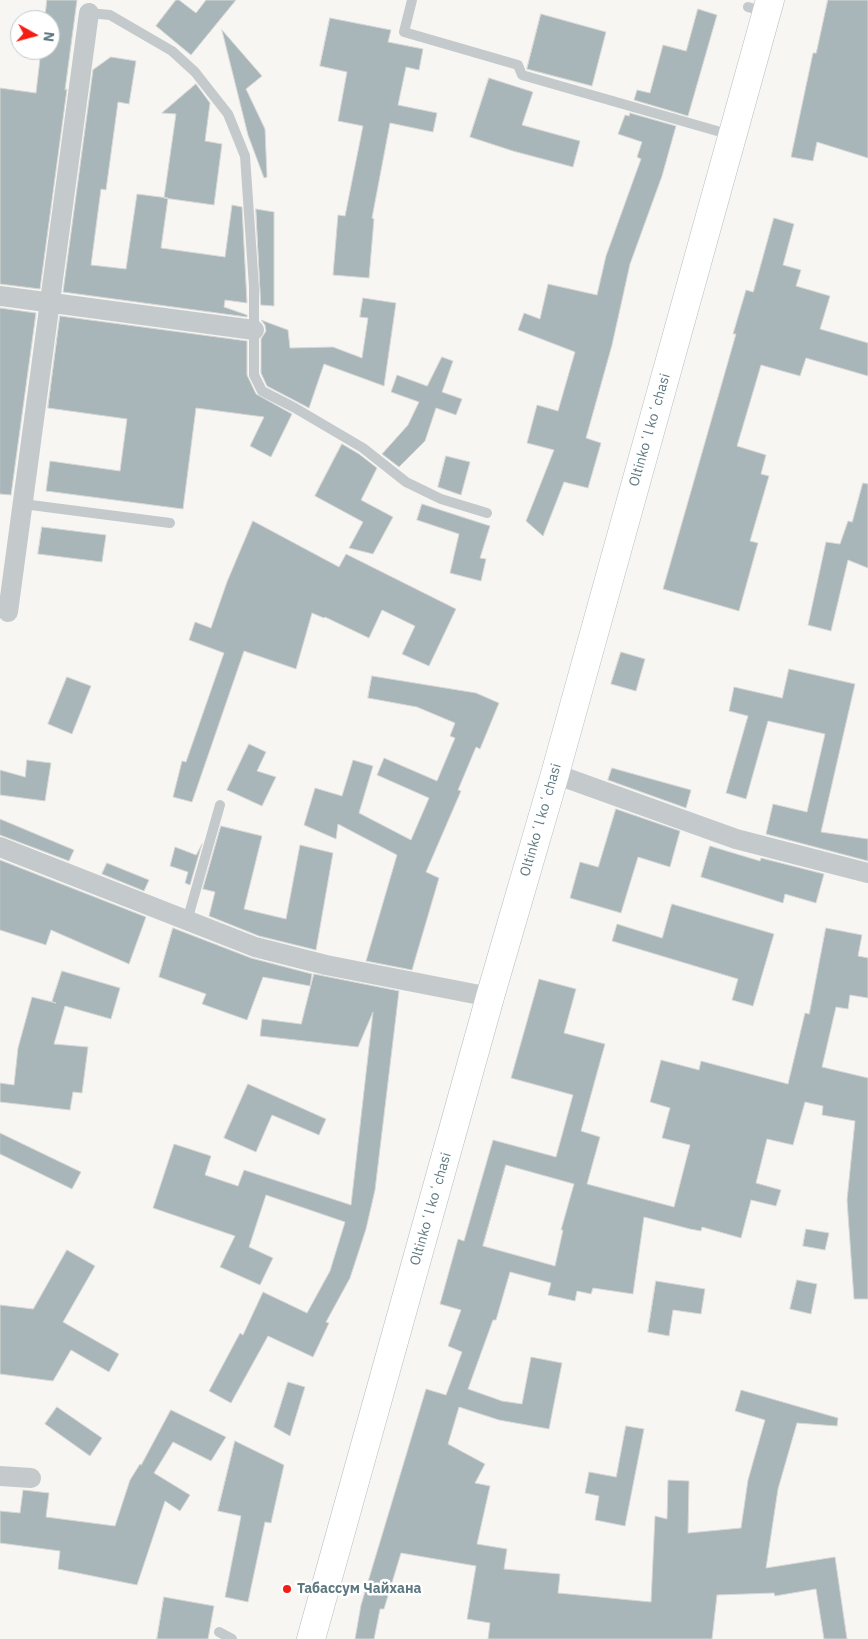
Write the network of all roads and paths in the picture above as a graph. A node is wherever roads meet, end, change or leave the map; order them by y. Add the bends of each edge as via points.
1 (412, 0) edge
2 (761, 7) edge
3 (89, 13) joint
4 (732, 135) junction
5 (0, 296) edge
6 (50, 302) junction
7 (254, 330) junction
8 (23, 504) junction
9 (488, 513) dead end
10 (170, 523) dead end
11 (8, 612) dead end
12 (555, 774) junction
13 (220, 805) dead end
14 (0, 847) edge
15 (868, 873) edge
16 (187, 921) junction
17 (490, 997) junction
18 (0, 1476) edge
19 (31, 1478) dead end
20 (219, 1632) dead end
21 (232, 1639) edge
22 (311, 1639) edge

1 - 4 lane via 404,32 518,65 522,75
2 - 4 main road, Oltinkoʻl koʻchasi
3 - 6 street
3 - 7 lane via 110,15 172,51 195,72 228,114 245,156
4 - 12 main road, Oltinkoʻl koʻchasi
5 - 6 street
6 - 7 street
6 - 8 street
7 - 9 lane via 254,375 262,391 362,448 406,482 441,499
8 - 10 lane
8 - 11 street
12 - 15 street via 736,839
12 - 17 main road, Oltinkoʻl koʻchasi
13 - 16 lane
14 - 16 street
16 - 17 street via 255,947 326,965
17 - 22 main road, Oltinkoʻl koʻchasi
18 - 19 street
20 - 21 lane

